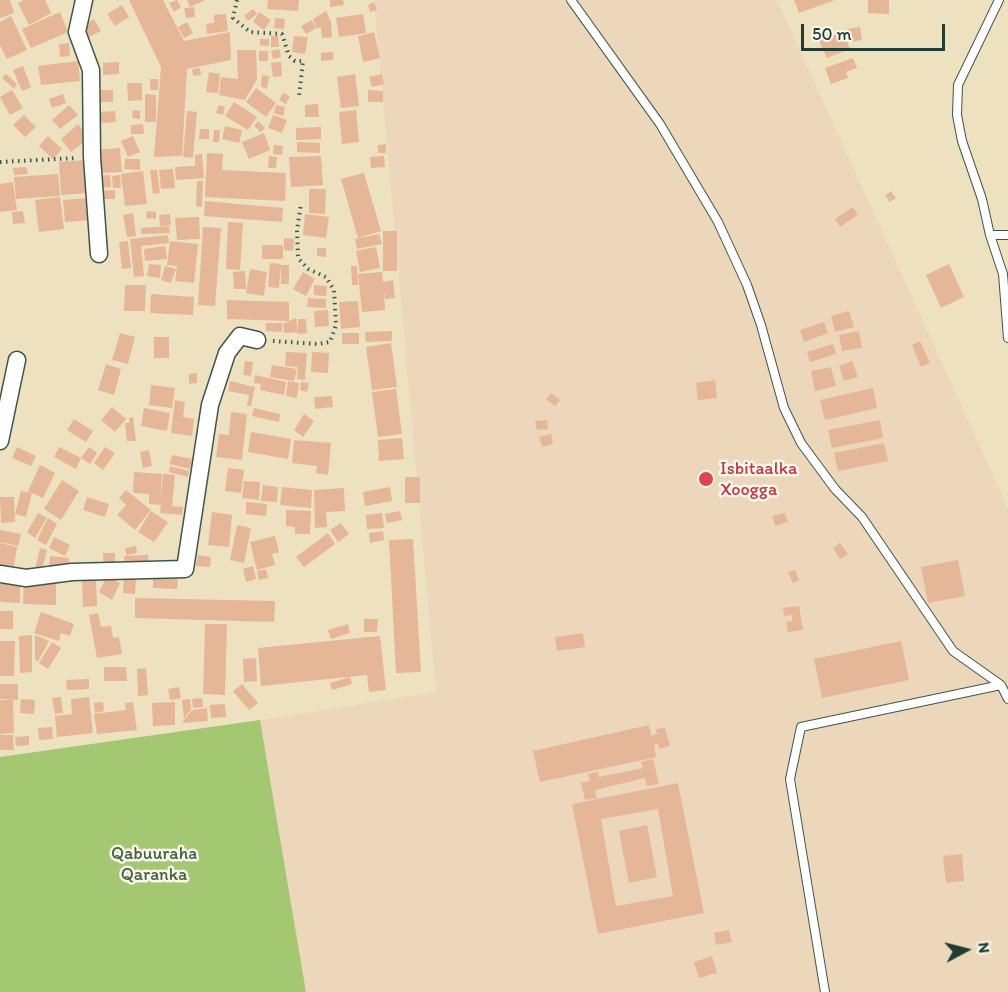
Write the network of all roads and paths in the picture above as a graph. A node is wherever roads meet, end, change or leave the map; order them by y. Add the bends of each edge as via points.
1 (84, 0) edge
2 (237, 0) edge
3 (571, 0) edge
4 (999, 0) edge
5 (299, 97) dead end
6 (92, 157) junction
7 (0, 162) edge
8 (301, 204) dead end
9 (990, 235) junction
10 (1008, 236) edge
11 (99, 254) dead end
12 (1008, 338) edge
13 (257, 340) joint
14 (17, 360) dead end
15 (0, 441) edge
16 (0, 574) edge
17 (1001, 685) junction
18 (1008, 699) edge
19 (825, 992) edge

1 - 6 street via 77,32 91,70
2 - 5 path via 234,18 250,32 282,33 289,56 303,61
3 - 17 lane via 660,124 718,222 747,285 784,408 801,443 835,489 862,517 953,651
4 - 9 lane via 958,85 957,115 962,141
6 - 7 path
6 - 11 street
8 - 13 path via 298,258 308,269 326,277 334,290 336,326 330,342
9 - 10 lane
9 - 12 lane via 1003,274
13 - 16 street via 240,336 227,353 210,405 185,569 72,572 26,578
14 - 15 street
17 - 18 lane
17 - 19 lane via 801,727 790,780

